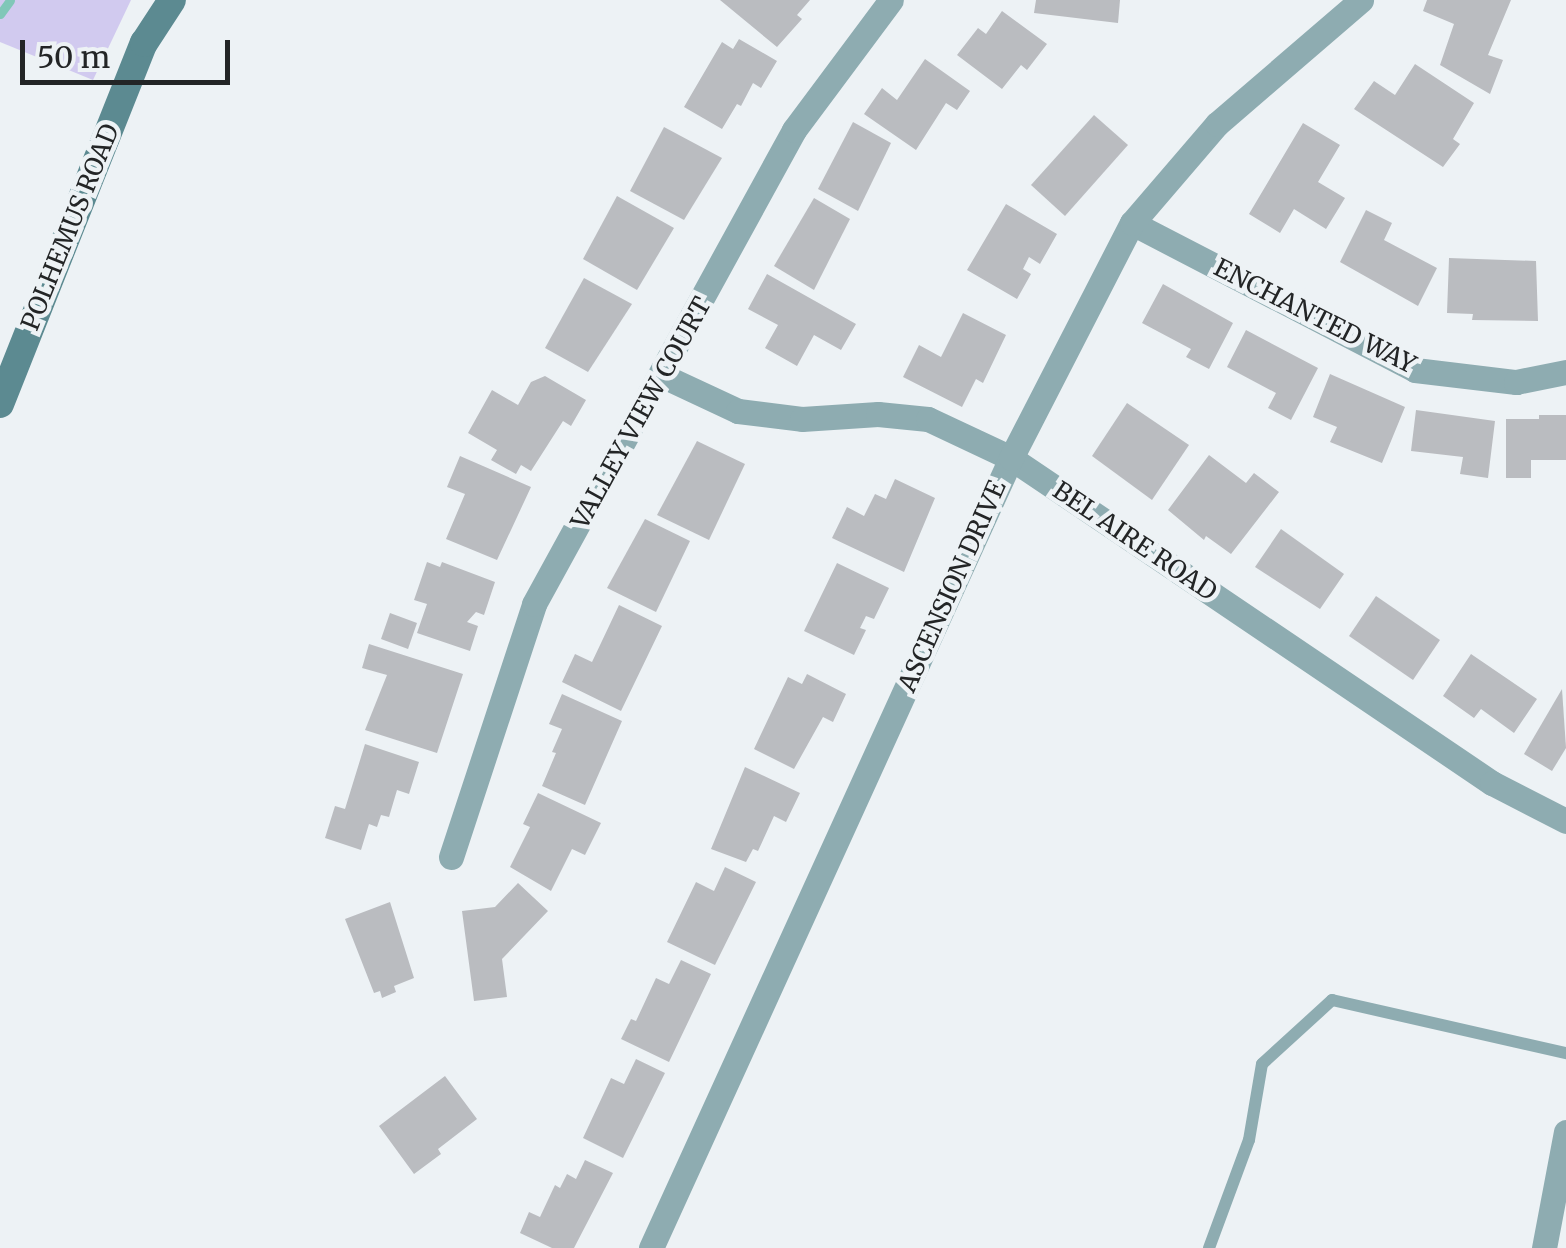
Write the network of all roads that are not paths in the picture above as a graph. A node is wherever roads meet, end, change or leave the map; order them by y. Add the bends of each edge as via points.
1 (172, 0) edge
2 (891, 0) edge
3 (1361, 0) edge
4 (1132, 223) junction
5 (1566, 372) edge
6 (663, 376) junction
7 (0, 404) edge
8 (1011, 458) junction
9 (1566, 821) edge
10 (451, 857) dead end
11 (1566, 1052) edge
12 (1566, 1132) edge
13 (652, 1248) edge
14 (1209, 1248) edge
15 (1544, 1248) edge

1 - 7 main road, POLHEMUS ROAD via 144,43
2 - 6 street, VALLEY VIEW COURT via 794,130
3 - 4 street, ASCENSION DRIVE via 1217,124
4 - 5 street, ENCHANTED WAY via 1415,370 1516,382
4 - 8 street, ASCENSION DRIVE
6 - 8 street, BEL AIRE ROAD via 738,412 802,420 878,414 928,419
6 - 10 street, VALLEY VIEW COURT via 534,604
8 - 9 street, BEL AIRE ROAD via 1492,783
8 - 13 street, ASCENSION DRIVE
11 - 14 lane via 1332,1000 1262,1064 1250,1140
12 - 15 street

